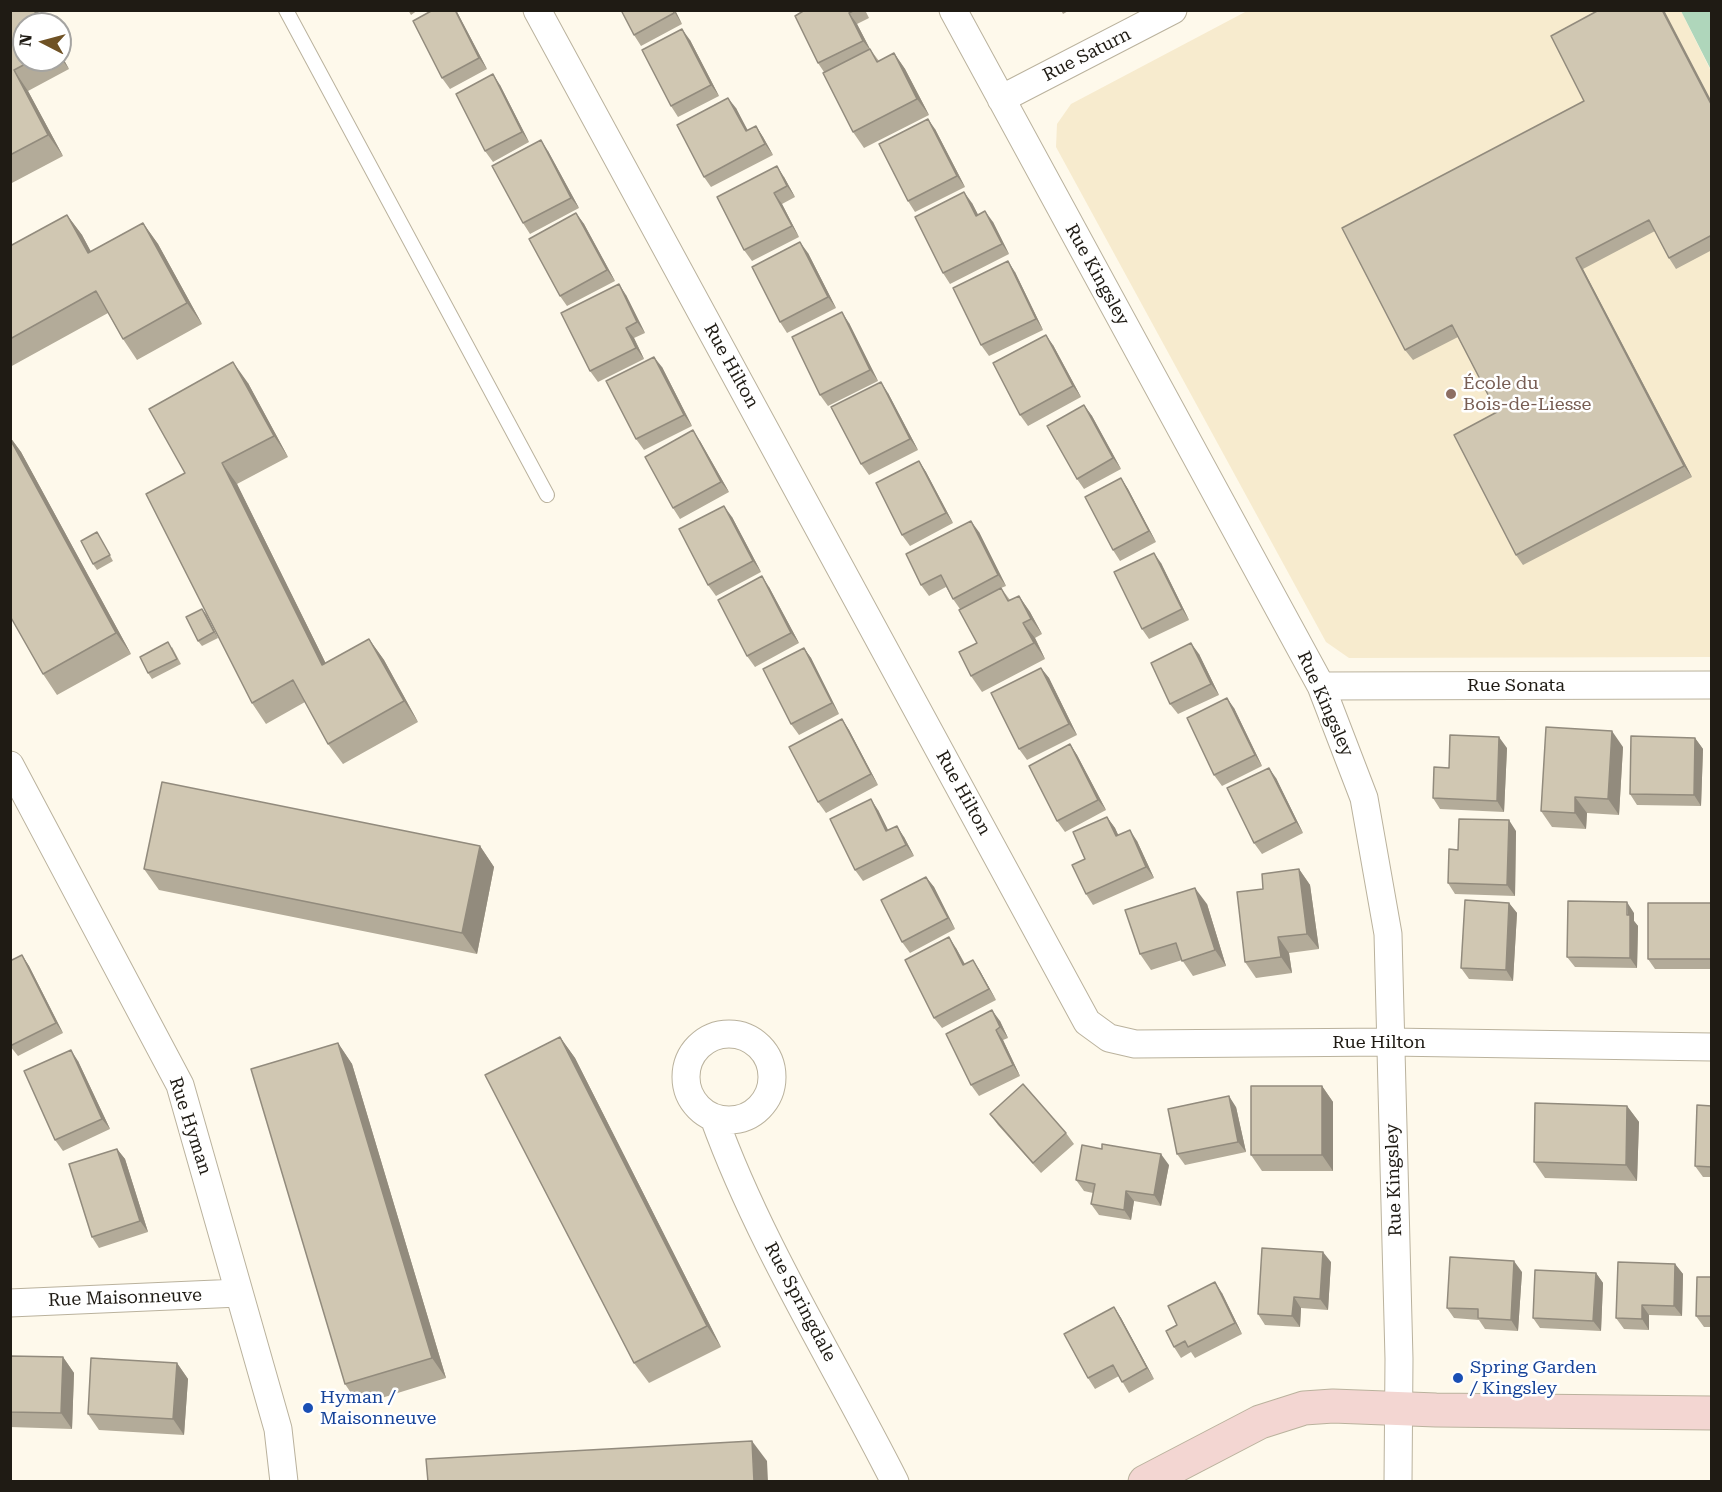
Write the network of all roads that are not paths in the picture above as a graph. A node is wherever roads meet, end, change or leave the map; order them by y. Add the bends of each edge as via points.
1 (286, 10) edge
2 (537, 10) edge
3 (953, 10) edge
4 (1173, 10) edge
5 (1001, 99) junction
6 (547, 495) dead end
7 (1712, 685) edge
8 (1321, 686) junction
9 (10, 765) edge
10 (1390, 1042) junction
11 (1712, 1047) edge
12 (714, 1118) dead end
13 (239, 1293) junction
14 (10, 1303) edge
15 (1398, 1408) junction
16 (1712, 1413) edge
17 (284, 1482) edge
18 (895, 1482) edge
19 (1145, 1482) edge
20 (1398, 1482) edge

1 - 6 lane
2 - 10 street, Rue Hilton via 1087,1022 1109,1038 1135,1044
3 - 5 street, Rue Kingsley
4 - 5 street, Rue Saturn
5 - 8 street, Rue Kingsley
7 - 8 street, Rue Sonata
8 - 10 street, Rue Kingsley via 1364,798 1388,934
9 - 13 street, Rue Hyman via 180,1085
10 - 11 street, Rue Hilton
10 - 15 street, Rue Kingsley
12 - 18 street, Rue Springdale via 730,1162 789,1286
13 - 14 street, Rue Maisonneuve
13 - 17 street, Rue Hyman via 278,1429
15 - 16 street
15 - 19 street via 1333,1406 1290,1411 1245,1429
15 - 20 street, Rue Kingsley

